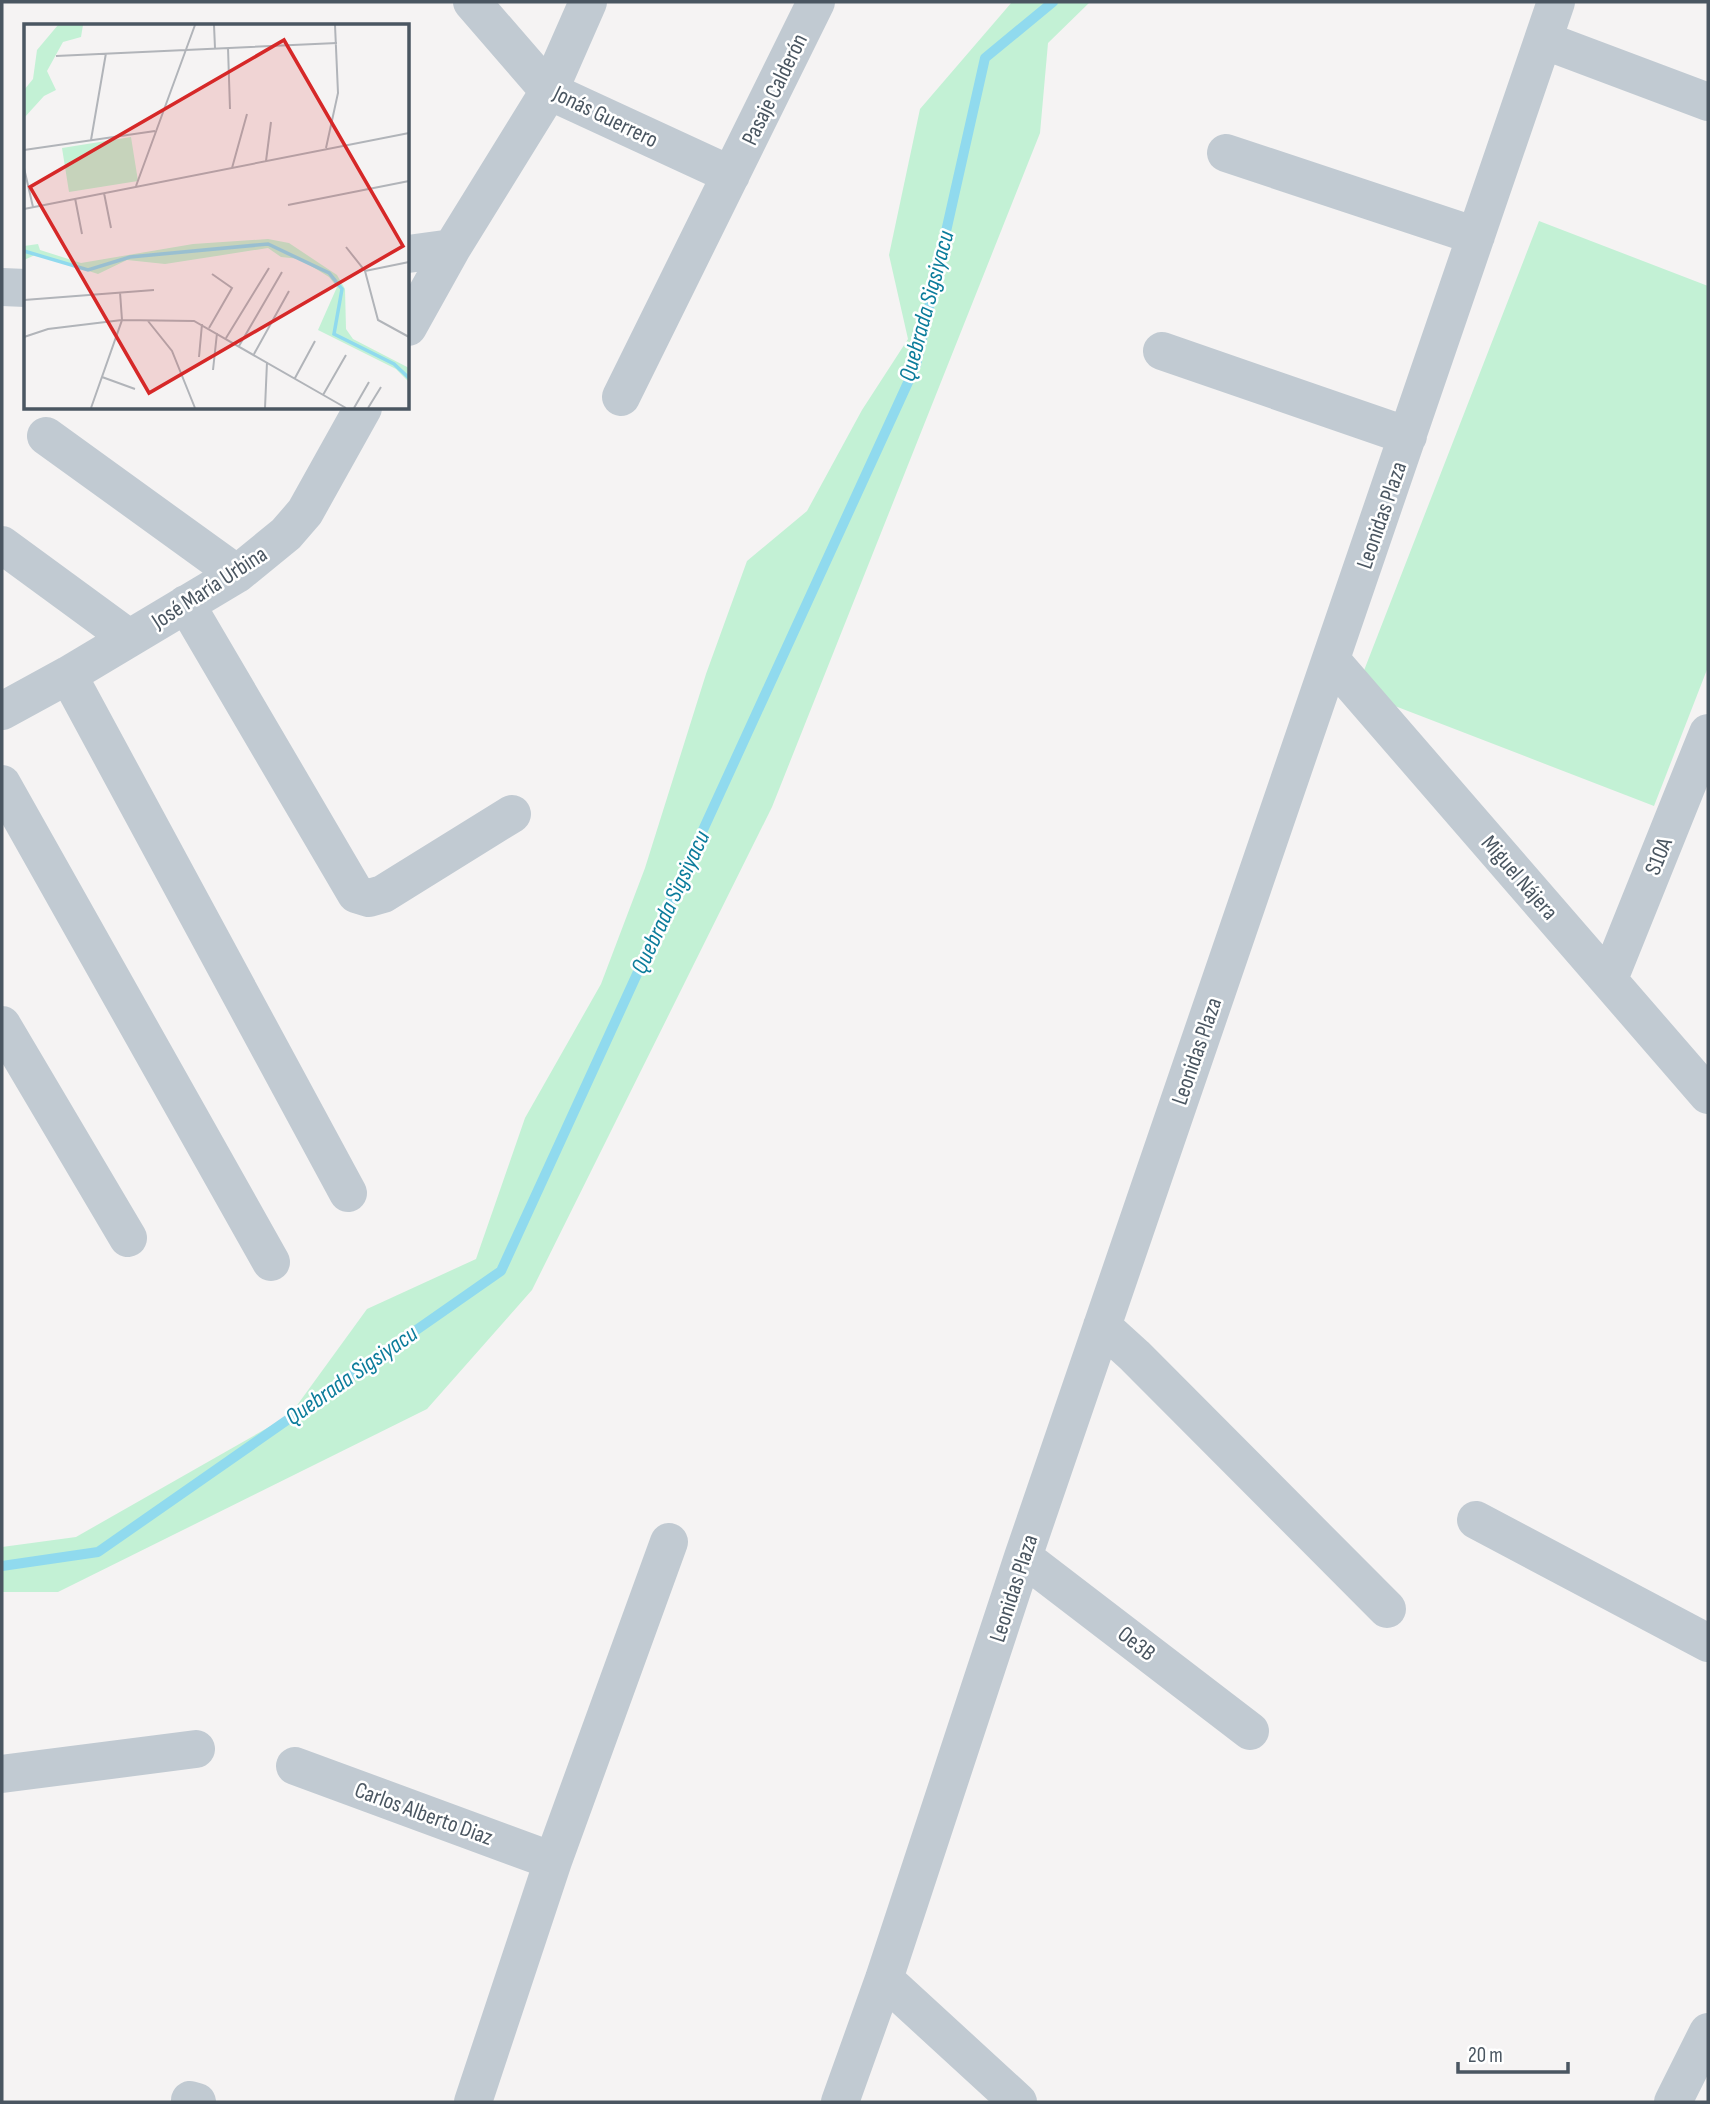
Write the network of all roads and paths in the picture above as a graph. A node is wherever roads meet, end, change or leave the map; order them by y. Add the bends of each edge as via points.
1 (472, 2) edge
2 (588, 2) edge
3 (816, 2) edge
4 (1556, 2) edge
5 (1543, 40) junction
6 (549, 91) junction
7 (1708, 102) edge
8 (1226, 153) dead end
9 (731, 176) junction
10 (1476, 236) junction
11 (452, 248) junction
12 (410, 254) edge
13 (2, 287) edge
14 (24, 288) edge
15 (410, 323) edge
16 (1162, 351) dead end
17 (621, 397) dead end
18 (362, 410) edge
19 (46, 436) dead end
20 (1408, 436) junction
21 (2, 545) edge
22 (237, 574) junction
23 (186, 604) junction
24 (130, 638) junction
25 (1331, 660) junction
26 (68, 675) junction
27 (2, 711) edge
28 (1708, 733) edge
29 (2, 784) edge
30 (512, 814) dead end
31 (1609, 979) junction
32 (2, 1025) edge
33 (1708, 1095) edge
34 (348, 1193) dead end
35 (128, 1238) dead end
36 (271, 1262) dead end
37 (1102, 1326) junction
38 (1476, 1520) dead end
39 (669, 1542) dead end
40 (1023, 1557) junction
41 (1387, 1609) dead end
42 (1708, 1643) edge
43 (1250, 1731) dead end
44 (196, 1749) dead end
45 (295, 1766) dead end
46 (2, 1774) edge
47 (553, 1861) junction
48 (884, 1979) junction
49 (1708, 2032) edge
50 (473, 2102) edge
51 (840, 2102) edge
52 (1018, 2102) edge
53 (1673, 2102) edge

1 - 6 street, Jonás Guerrero
2 - 6 street
3 - 9 street, Pasaje Calderón
4 - 5 street, Leonidas Plaza
5 - 7 street
5 - 10 street, Leonidas Plaza
6 - 9 street, Jonás Guerrero
6 - 11 street
8 - 10 street
9 - 17 street, Pasaje Calderón
10 - 20 street, Leonidas Plaza
11 - 12 street
11 - 15 street
13 - 14 street
16 - 20 street
18 - 22 street, José María Urbina via 305,512
19 - 22 street
20 - 25 street, Leonidas Plaza
21 - 24 street
22 - 23 street, José María Urbina
23 - 24 street, José María Urbina
23 - 30 street via 356,894 369,898 383,894
24 - 26 street, José María Urbina
25 - 31 street, Miguel Nájera
25 - 37 street, Leonidas Plaza
26 - 27 street, José María Urbina
26 - 34 street
28 - 31 street, S10A
29 - 36 street
31 - 33 street, Miguel Nájera
32 - 35 street
37 - 40 street, Leonidas Plaza
37 - 41 street
38 - 42 street
39 - 47 street
40 - 43 street, Oe3B
40 - 48 street, Leonidas Plaza
44 - 46 street
45 - 47 street, Carlos Alberto Diaz
47 - 50 street
48 - 51 street, Leonidas Plaza
48 - 52 street
49 - 53 street

